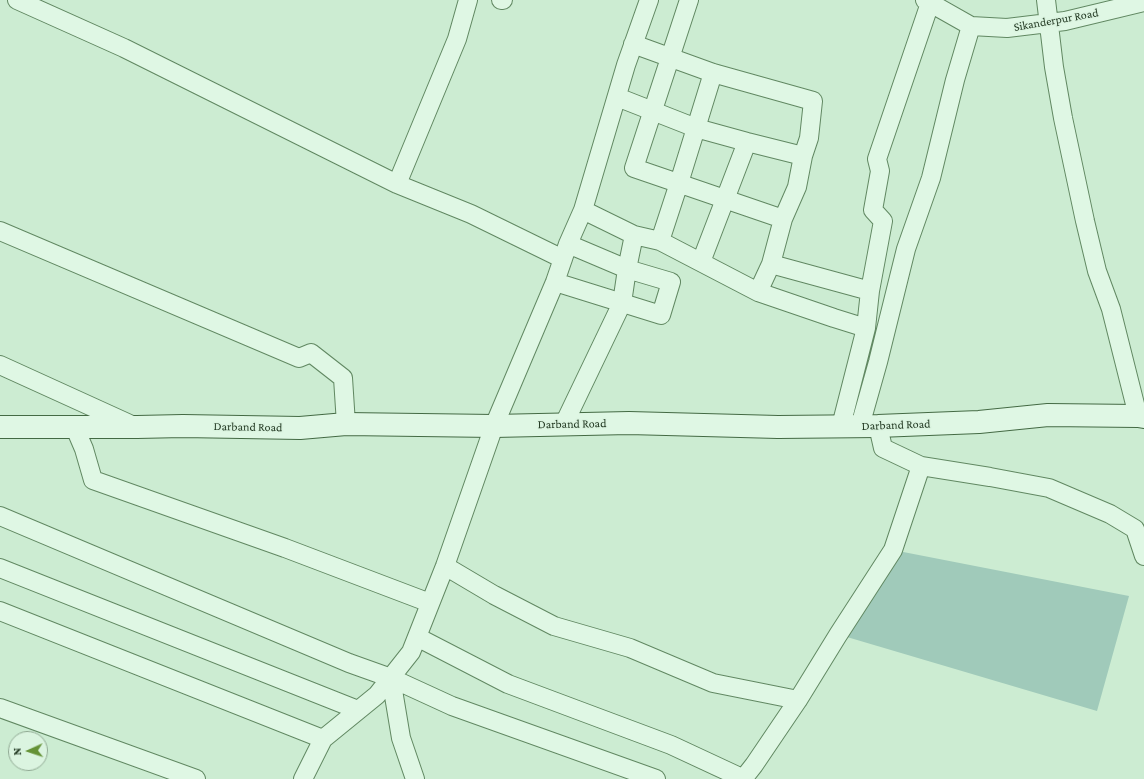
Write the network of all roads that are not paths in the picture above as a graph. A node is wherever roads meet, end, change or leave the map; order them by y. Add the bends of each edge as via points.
1 (17, 0) edge
2 (468, 0) edge
3 (648, 0) edge
4 (689, 0) edge
5 (1046, 0) edge
6 (927, 2) edge
7 (1144, 2) edge
8 (1050, 23) junction
9 (971, 26) junction
10 (633, 44) junction
11 (670, 57) junction
12 (713, 73) junction
13 (616, 97) junction
14 (652, 110) junction
15 (696, 128) junction
16 (747, 142) junction
17 (804, 156) junction
18 (679, 183) junction
19 (397, 184) junction
20 (726, 199) junction
21 (583, 210) junction
22 (784, 220) junction
23 (0, 231) edge
24 (634, 235) junction
25 (660, 241) junction
26 (565, 252) junction
27 (701, 262) junction
28 (771, 264) junction
29 (627, 269) junction
30 (555, 282) junction
31 (870, 291) junction
32 (758, 292) junction
33 (622, 303) junction
34 (866, 328) junction
35 (0, 366) edge
36 (1141, 416) edge
37 (346, 424) junction
38 (564, 424) junction
39 (494, 426) junction
40 (860, 426) junction
41 (0, 427) edge
42 (137, 427) junction
43 (76, 428) junction
44 (921, 466) junction
45 (0, 516) edge
46 (1144, 556) edge
47 (445, 566) junction
48 (0, 568) edge
49 (430, 603) junction
50 (0, 611) edge
51 (417, 637) junction
52 (391, 678) junction
53 (798, 700) junction
54 (0, 708) edge
55 (358, 710) junction
56 (323, 739) junction
57 (196, 779) edge
58 (303, 779) edge
59 (415, 779) edge
60 (656, 779) edge
61 (744, 779) edge

1 - 19 street via 124,48
2 - 19 street via 457,39
3 - 10 street
4 - 11 street
5 - 8 street
6 - 9 street, Sikanderpur Road
6 - 31 street via 877,159 880,171 873,210 883,221
7 - 8 street, Sikanderpur Road
8 - 9 street, Sikanderpur Road via 1007,28
8 - 36 street via 1061,110 1085,221 1097,271 1111,309
9 - 40 street via 931,178 906,250
10 - 11 street
10 - 13 street
11 - 12 street
11 - 14 street
12 - 15 street
12 - 17 street via 814,101
13 - 14 street
13 - 21 street
14 - 15 street
14 - 18 street via 634,168
15 - 16 street
15 - 18 street
16 - 17 street
16 - 20 street
17 - 22 street via 797,187
18 - 20 street
18 - 25 street
19 - 26 street
20 - 22 street
20 - 27 street
21 - 24 street
21 - 26 street
22 - 28 street
23 - 37 street via 299,358 311,353 343,378
24 - 25 street
24 - 29 street
25 - 27 street
26 - 29 street
26 - 30 street
27 - 32 street
28 - 31 street
28 - 32 street
29 - 33 street
29 - 33 street via 671,282 662,315
30 - 33 street
30 - 39 street
31 - 34 street
32 - 34 street
33 - 38 street
34 - 40 street
35 - 42 street
36 - 40 main road, Darband Road via 1048,415 979,422
37 - 39 main road, Darband Road
37 - 42 main road, Darband Road via 300,428
38 - 39 main road, Darband Road
38 - 40 main road, Darband Road
39 - 47 street
40 - 44 street via 883,448
41 - 43 main road, Darband Road
42 - 43 main road, Darband Road
43 - 49 street via 93,480
44 - 46 street via 1049,488 1110,514 1135,529
44 - 53 street via 893,550
45 - 52 street via 348,663
47 - 49 street
47 - 53 street via 554,626 630,648 713,683
48 - 55 street
49 - 51 street
50 - 56 street
51 - 52 street via 411,652
51 - 61 street via 508,684 671,745
52 - 55 street via 377,695
52 - 59 street via 400,738
52 - 60 street via 452,706
53 - 61 street
54 - 57 street
55 - 56 street
56 - 58 street

